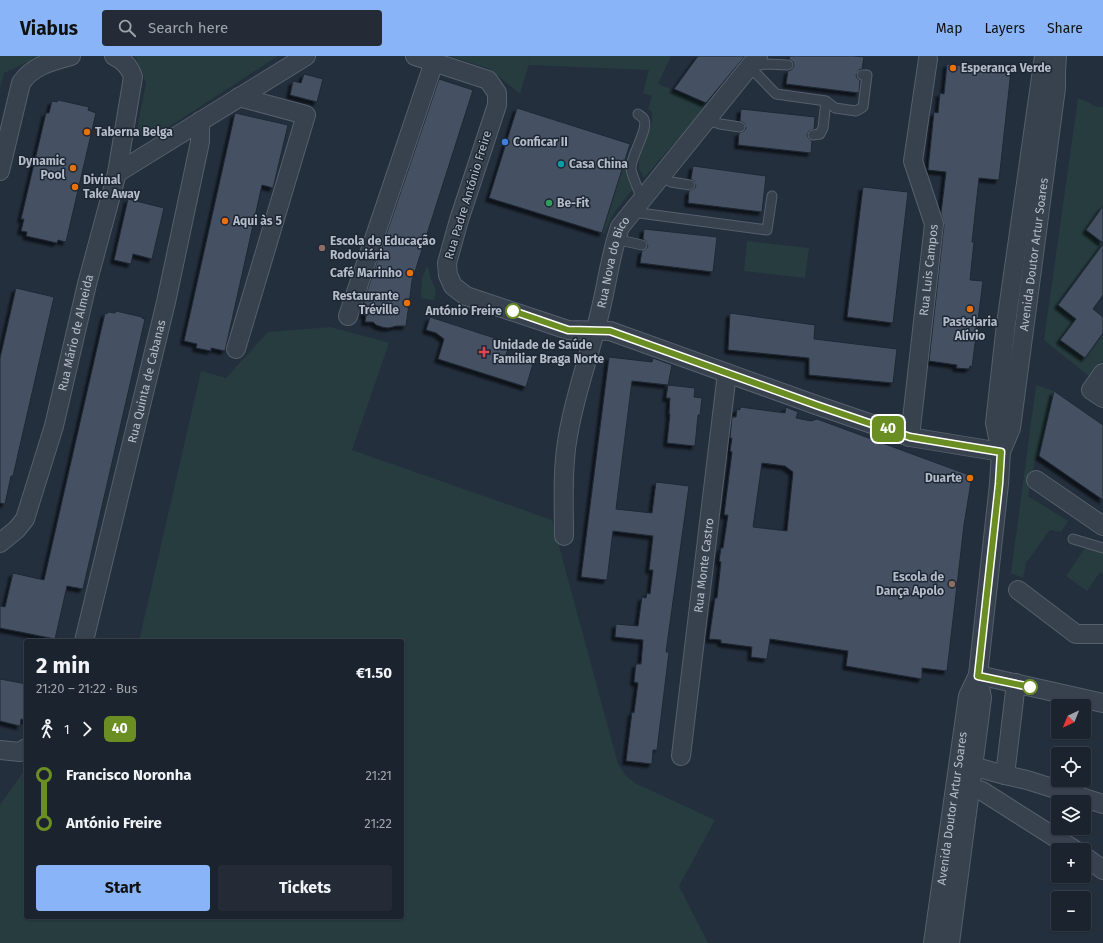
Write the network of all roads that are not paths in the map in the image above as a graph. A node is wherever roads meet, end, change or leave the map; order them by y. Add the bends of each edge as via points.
1 (71, 56) edge
2 (114, 56) edge
3 (306, 56) edge
4 (415, 56) edge
5 (928, 59) dead end
6 (754, 61) edge
7 (434, 62) junction
8 (1050, 64) edge
9 (788, 65) dead end
10 (862, 75) dead end
11 (239, 97) junction
12 (826, 101) junction
13 (638, 114) dead end
14 (706, 120) junction
15 (200, 121) junction
16 (740, 127) dead end
17 (813, 135) dead end
18 (0, 171) edge
19 (116, 173) junction
20 (661, 175) junction
21 (690, 185) dead end
22 (772, 196) dead end
23 (637, 205) junction
24 (616, 239) junction
25 (642, 245) dead end
26 (348, 316) dead end
27 (596, 331) junction
28 (236, 349) dead end
29 (727, 373) junction
30 (1103, 373) edge
31 (1103, 398) edge
32 (910, 437) junction
33 (1001, 452) junction
34 (1036, 480) dead end
35 (1103, 526) edge
36 (564, 536) dead end
37 (1073, 539) dead end
38 (0, 543) edge
39 (1103, 548) edge
40 (1018, 590) dead end
41 (1103, 634) edge
42 (84, 639) edge
43 (978, 676) junction
44 (1016, 683) junction
45 (1103, 703) edge
46 (24, 749) edge
47 (0, 750) edge
48 (681, 756) dead end
49 (972, 766) junction
50 (1005, 775) junction
51 (970, 788) junction
52 (1103, 804) edge
53 (1064, 843) edge
54 (1091, 861) edge
55 (1103, 870) edge
56 (933, 943) edge
57 (950, 943) edge

1 - 18 street via 40,66 25,76 21,83
2 - 19 street, Rua Mário de Almeida via 125,63 133,78
3 - 11 street
4 - 7 street, Rua Padre António Freire
5 - 32 street, Rua Luis Campos via 913,161 934,224
6 - 9 lane
6 - 12 lane via 776,94
6 - 14 street, Rua Nova do Bico
7 - 26 street
7 - 27 street, Rua Padre António Freire via 488,80 497,93 497,105 447,263 448,276 454,286 466,296 568,330
8 - 33 street, Avenida Doutor Artur Soares via 1056,88 1011,428
10 - 12 lane via 867,75 863,107 856,111 835,108
11 - 15 street
11 - 28 street via 306,115
12 - 17 lane via 823,128 820,134
13 - 23 lane via 645,123 631,170
14 - 16 lane
14 - 20 street, Rua Nova do Bico
15 - 19 street
15 - 42 street, Rua Quinta de Cabanas via 200,142 167,295
19 - 38 street, Rua Mário de Almeida via 54,426 25,519
20 - 21 lane via 671,182
20 - 23 street, Rua Nova do Bico
22 - 23 lane via 767,230
23 - 24 street, Rua Nova do Bico via 620,227
24 - 25 lane
24 - 27 street, Rua Nova do Bico
27 - 29 street, Rua Padre António Freire via 610,331
27 - 36 street, Rua Nova do Bico via 567,442 564,466
29 - 32 street, Rua Padre António Freire
29 - 48 street, Rua Monte Castro
30 - 31 street via 1091,390
32 - 33 street, Rua Padre António Freire
33 - 43 street, Avenida Doutor Artur Soares
34 - 35 street
37 - 39 lane
40 - 41 street via 1076,634
43 - 44 street
43 - 49 street, Avenida Doutor Artur Soares via 982,698
43 - 56 street, Avenida Doutor Artur Soares via 968,696
44 - 45 street
44 - 50 street
46 - 47 street via 20,752
49 - 50 street
49 - 51 street, Avenida Doutor Artur Soares
50 - 52 street
51 - 53 street via 982,791
51 - 57 street, Avenida Doutor Artur Soares
54 - 55 street

